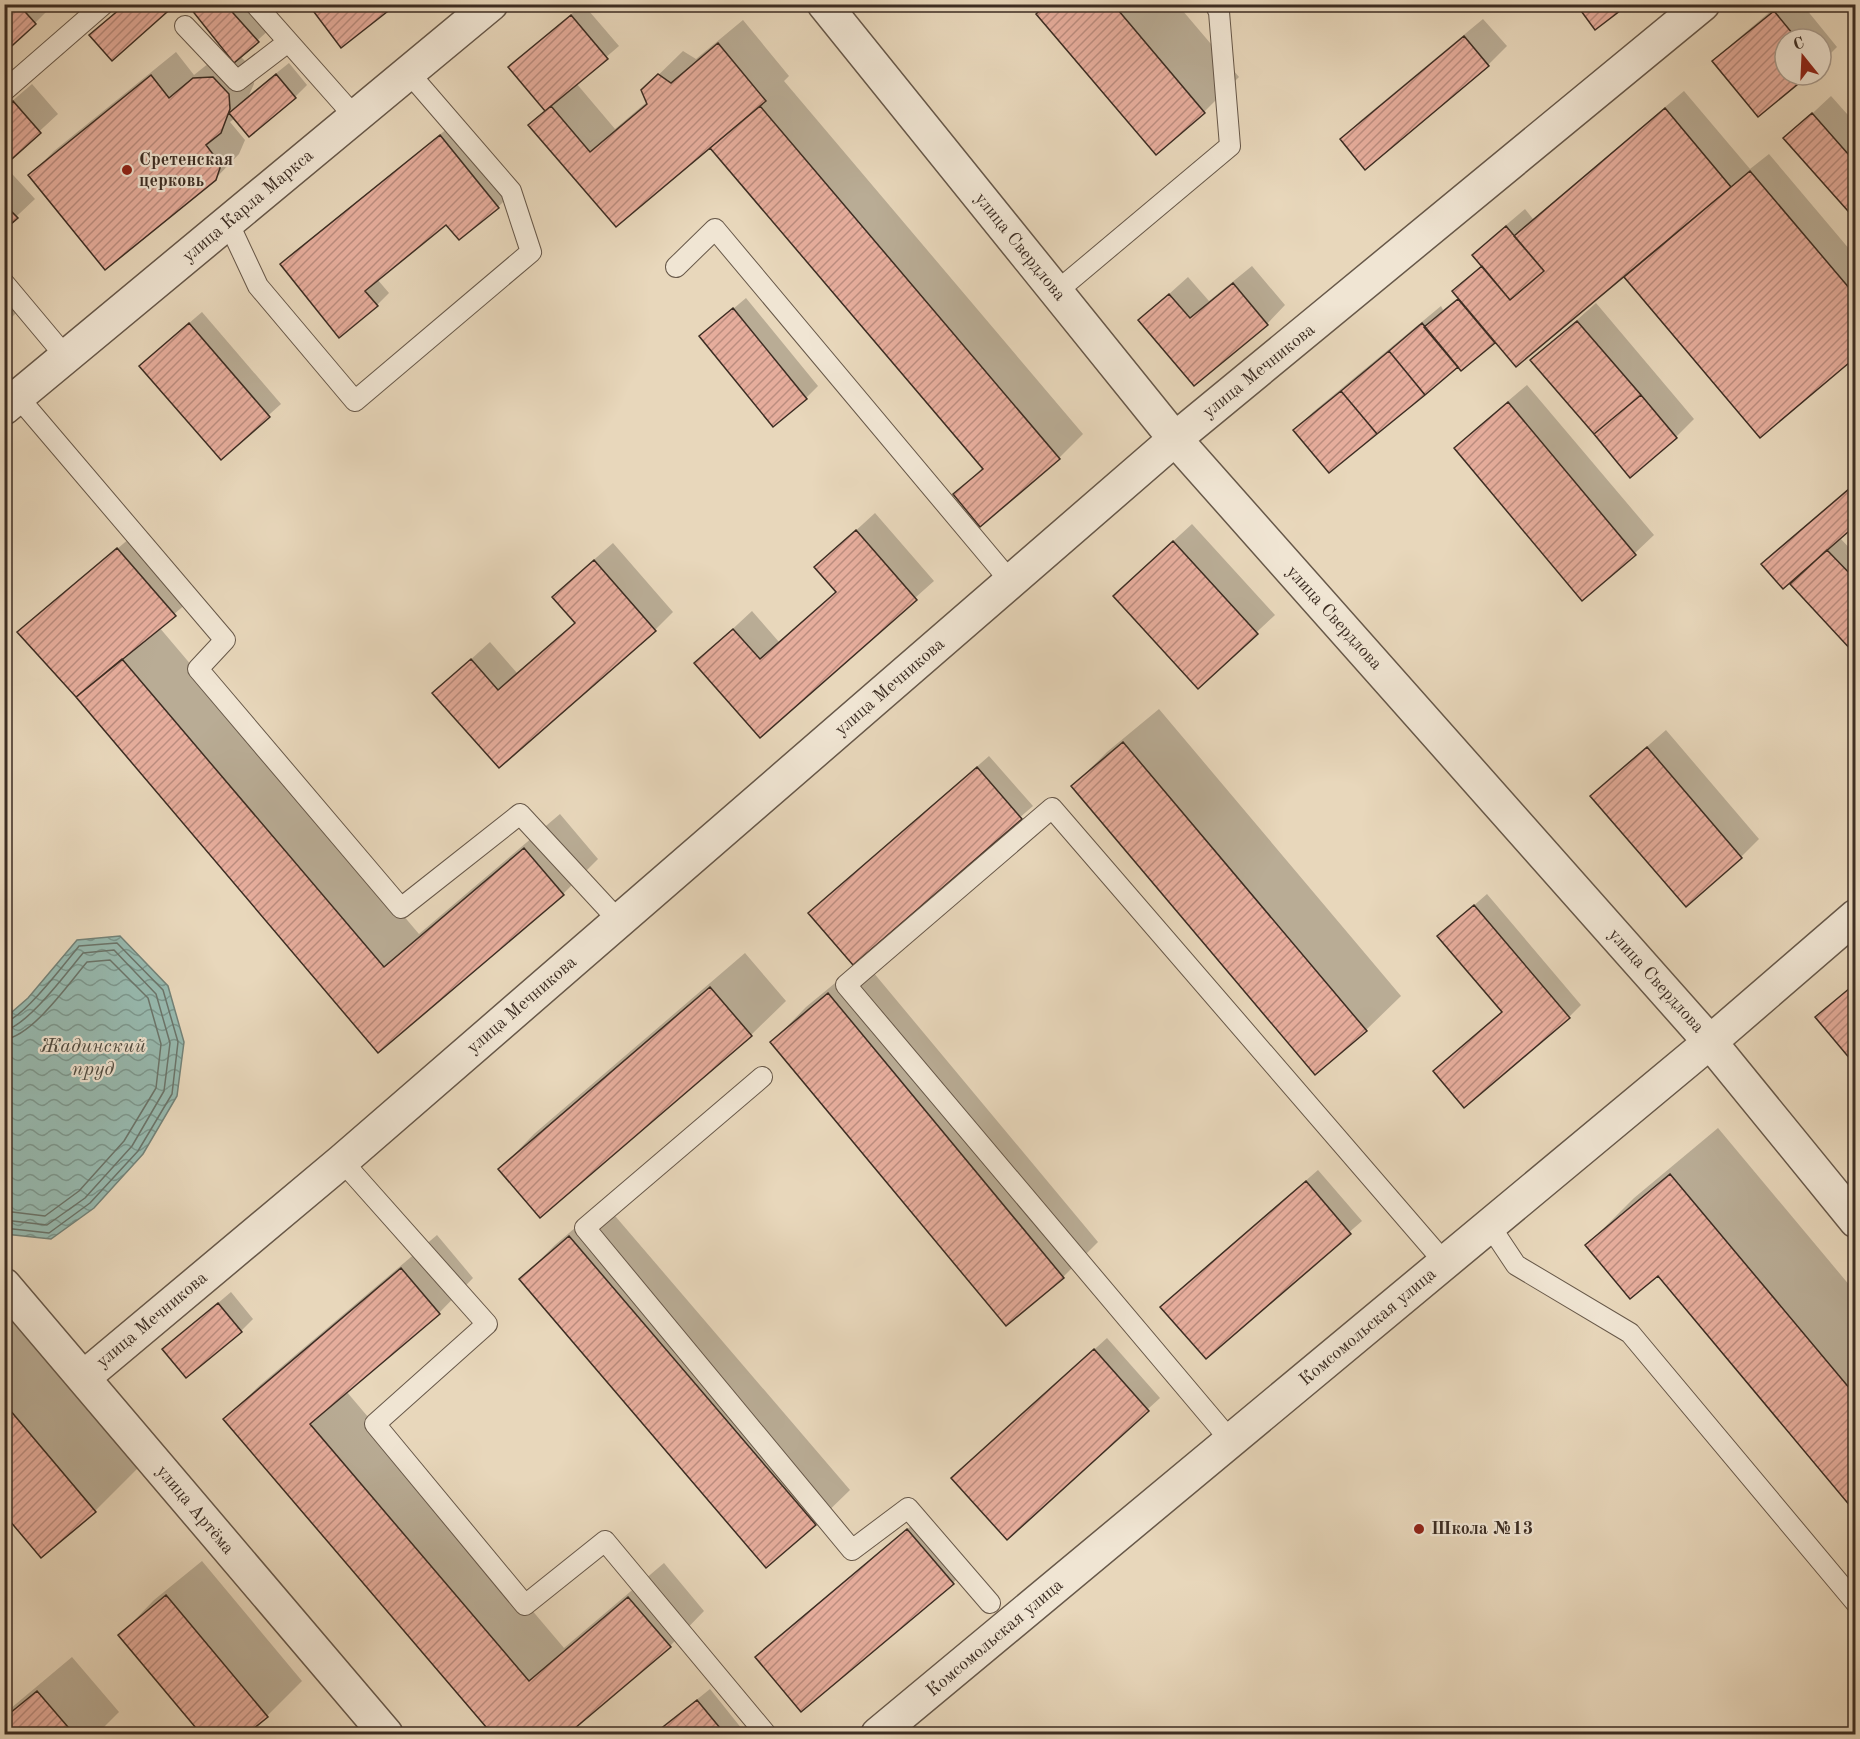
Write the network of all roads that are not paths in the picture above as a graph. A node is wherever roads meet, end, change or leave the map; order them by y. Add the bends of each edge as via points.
1 (104, 4) edge
2 (255, 4) edge
3 (491, 4) edge
4 (824, 4) edge
5 (1215, 4) edge
6 (1703, 4) edge
7 (185, 26) dead end
8 (288, 42) junction
9 (408, 73) junction
10 (4, 92) edge
11 (355, 117) junction
12 (228, 222) junction
13 (676, 267) dead end
14 (4, 284) edge
15 (1056, 292) junction
16 (66, 357) junction
17 (11, 402) edge
18 (1175, 439) junction
19 (1011, 582) junction
20 (1856, 916) edge
21 (619, 921) junction
22 (1710, 1042) junction
23 (762, 1077) dead end
24 (342, 1161) junction
25 (1856, 1221) edge
26 (1490, 1226) junction
27 (1445, 1263) junction
28 (4, 1286) edge
29 (83, 1378) junction
30 (1231, 1441) junction
31 (990, 1603) dead end
32 (1856, 1603) edge
33 (386, 1734) edge
34 (766, 1734) edge
35 (878, 1734) edge

1 - 10 lane
2 - 8 lane
3 - 9 street, улица Карла Маркса
4 - 15 street, улица Свердлова
5 - 15 lane via 1220,12 1230,146
6 - 18 street, улица Мечникова
7 - 8 lane via 237,81
8 - 11 lane
9 - 11 street, улица Карла Маркса
9 - 12 lane via 511,191 531,252 355,401 258,286
11 - 12 street, улица Карла Маркса
12 - 16 street, улица Карла Маркса
13 - 19 lane via 715,229
14 - 16 lane
15 - 18 street, улица Свердлова
16 - 17 street, улица Карла Маркса
17 - 21 lane via 225,640 198,669 401,908 520,814
18 - 19 street, улица Мечникова
18 - 22 street, улица Свердлова
19 - 21 street, улица Мечникова
20 - 22 street, Комсомольская улица
21 - 24 street, улица Мечникова
22 - 25 street, улица Свердлова
22 - 26 street, Комсомольская улица
23 - 31 lane via 585,1228 852,1550 908,1508
24 - 29 street, улица Мечникова
24 - 34 lane via 487,1324 375,1424 525,1605 605,1541
26 - 27 street, Комсомольская улица
26 - 32 lane via 1516,1264 1630,1333
27 - 30 street, Комсомольская улица
27 - 30 lane via 1052,808 846,985
28 - 29 street, улица Артёма
29 - 33 street, улица Артёма
30 - 35 street, Комсомольская улица

